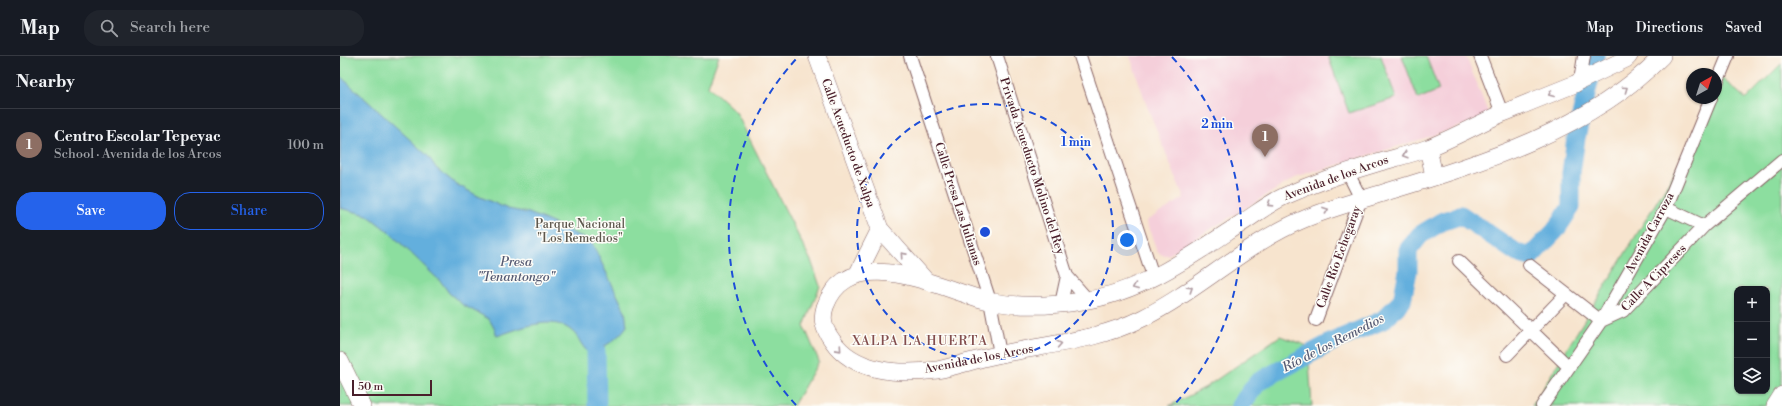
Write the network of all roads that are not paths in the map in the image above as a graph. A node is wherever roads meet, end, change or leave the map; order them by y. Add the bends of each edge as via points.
1 (817, 56) edge
2 (910, 56) edge
3 (997, 56) edge
4 (1080, 56) edge
5 (1480, 56) edge
6 (1584, 56) edge
7 (1662, 56) edge
8 (1728, 56) edge
9 (1626, 57) edge
10 (1722, 70) edge
11 (1583, 80) junction
12 (1709, 104) edge
13 (1502, 114) junction
14 (1428, 148) junction
15 (1782, 160) edge
16 (1348, 173) junction
17 (1434, 176) junction
18 (1361, 199) junction
19 (1666, 208) junction
20 (1704, 226) junction
21 (880, 229) junction
22 (1459, 261) dead end
23 (1529, 265) dead end
24 (857, 275) junction
25 (1068, 276) junction
26 (1154, 279) junction
27 (926, 281) junction
28 (1566, 294) junction
29 (1088, 300) junction
30 (990, 301) junction
31 (1061, 304) junction
32 (1316, 320) dead end
33 (1601, 321) junction
34 (1532, 330) junction
35 (1000, 354) junction
36 (1507, 356) dead end
37 (340, 361) edge
38 (1569, 367) junction
39 (1782, 395) edge
40 (362, 406) edge
41 (1542, 406) edge
42 (1775, 406) edge

1 - 21 main road, Calle Acueducto de Xalpa
2 - 30 street, Calle Presa Las Julianas
3 - 25 street, Privada Acueducto Molino del Rey
4 - 26 street
5 - 13 street
6 - 11 street
17 -> 7 main road, Avenida de los Arcos via 1501,154 1593,111 1640,79
8 - 10 street
9 - 11 main road
11 -> 13 main road, Avenida de los Arcos
12 - 19 street, Avenida Carroza
13 - 14 main road, Avenida de los Arcos
14 -> 16 main road, Avenida de los Arcos
14 - 17 main road
15 - 20 street, Calle A Cipreses
16 - 18 street, Calle Río Echegaray
16 -> 26 main road, Avenida de los Arcos via 1280,198
17 - 18 main road, Avenida de los Arcos
18 - 32 street, Calle Río Echegaray
35 -> 18 main road, Avenida de los Arcos via 1090,338 1143,318 1294,223
19 - 20 street
19 - 33 street, Avenida Carroza
20 - 33 street, Calle A Cipreses via 1624,311
21 - 24 main road
27 -> 21 main road, Calle Acueducto de Xalpa
22 - 34 street
23 - 28 street
24 - 27 main road, Avenida de los Arcos via 887,272
24 -> 35 main road, Avenida de los Arcos via 845,282 829,298 823,315 823,325 828,335 842,353 853,360 893,372 936,370
25 - 29 street, Privada Acueducto Molino del Rey
25 - 31 street
26 -> 29 main road, Avenida de los Arcos via 1124,291
27 - 30 main road, Avenida de los Arcos
28 - 33 street
28 - 34 street
29 - 31 main road, Avenida de los Arcos
30 - 31 main road, Avenida de los Arcos via 1026,305
30 - 35 street, Calle Presa Las Julianas
33 - 38 street
34 - 36 street
34 - 38 street
37 - 40 main road
38 - 41 street
39 - 42 main road

